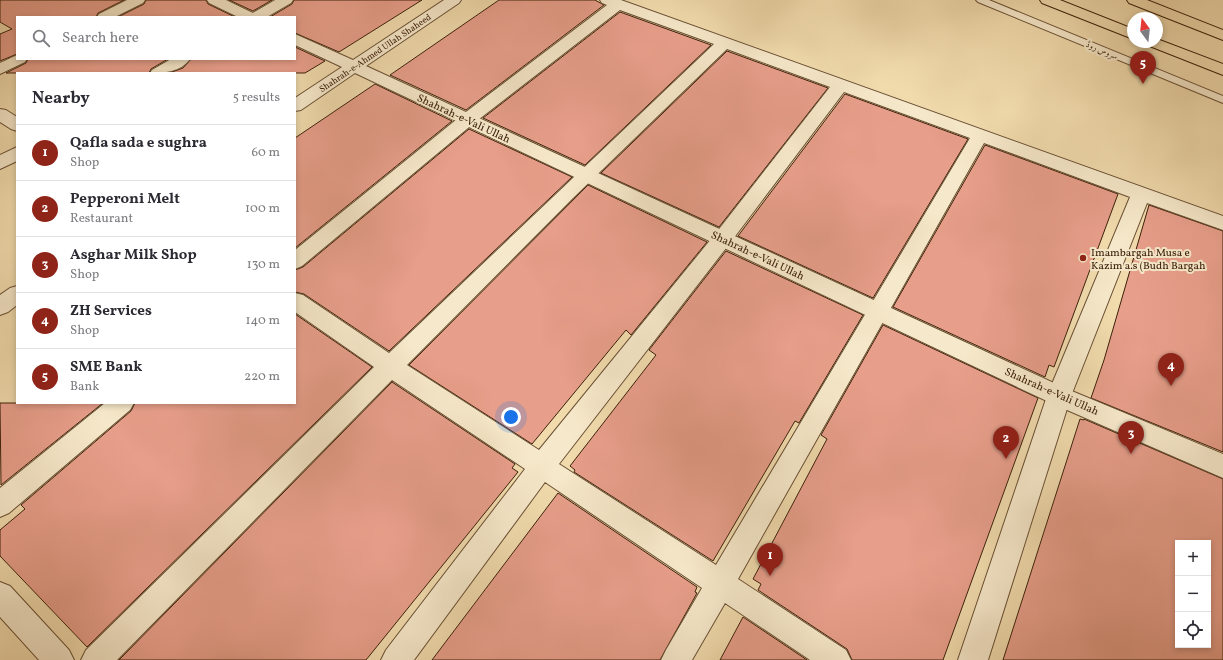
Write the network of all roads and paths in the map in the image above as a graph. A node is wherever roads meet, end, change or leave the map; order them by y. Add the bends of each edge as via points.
1 (138, 0) edge
2 (214, 0) edge
3 (286, 0) edge
4 (454, 0) edge
5 (981, 0) edge
6 (1047, 0) edge
7 (1134, 0) edge
8 (613, 2) edge
9 (106, 16) edge
10 (248, 16) edge
11 (258, 16) edge
12 (1127, 32) edge
13 (1223, 35) edge
14 (296, 39) edge
15 (725, 42) junction
16 (1163, 46) edge
17 (17, 60) edge
18 (180, 60) edge
19 (354, 67) junction
20 (0, 69) edge
21 (1223, 70) edge
22 (160, 72) edge
23 (841, 84) junction
24 (1223, 100) edge
25 (296, 105) edge
26 (0, 114) edge
27 (468, 119) junction
28 (16, 124) edge
29 (980, 135) junction
30 (16, 154) edge
31 (0, 163) edge
32 (586, 174) junction
33 (1141, 193) junction
34 (1223, 223) edge
35 (723, 238) junction
36 (296, 260) edge
37 (16, 295) edge
38 (296, 302) edge
39 (0, 306) edge
40 (878, 311) junction
41 (390, 366) junction
42 (1059, 396) junction
43 (121, 404) edge
44 (542, 466) junction
45 (1223, 466) edge
46 (0, 504) edge
47 (720, 583) junction
48 (0, 596) edge
49 (59, 660) edge
50 (96, 660) edge
51 (396, 660) edge
52 (676, 660) edge
53 (836, 660) edge
54 (972, 660) edge

1 - 9 street
2 - 10 street
3 - 11 street
4 - 19 street, Shahrah-e-Ahmed Ullah Shaheed
5 - 24 lane, سروس روڈ
6 - 12 main road
7 - 13 main road
8 - 15 street
8 - 27 street
14 - 19 street, Shahrah-e-Vali Ullah
15 - 23 street
15 - 32 street
16 - 21 main road
17 - 20 street
18 - 22 street
19 - 25 street, Shahrah-e-Ahmed Ullah Shaheed
19 - 27 street, Shahrah-e-Vali Ullah
23 - 29 street
23 - 35 street
26 - 28 street
27 - 32 street, Shahrah-e-Vali Ullah
27 - 36 street
29 - 33 street
29 - 40 street
30 - 31 street
32 - 35 street, Shahrah-e-Vali Ullah
32 - 41 street
33 - 34 street
33 - 42 street
35 - 40 street, Shahrah-e-Vali Ullah
35 - 44 street
37 - 39 street
38 - 41 street
40 - 42 street, Shahrah-e-Vali Ullah
40 - 47 street
41 - 44 street
41 - 50 street
42 - 45 street, Shahrah-e-Vali Ullah
42 - 54 street
43 - 46 street
44 - 47 street
44 - 51 street
47 - 52 street
47 - 53 street
48 - 49 street

